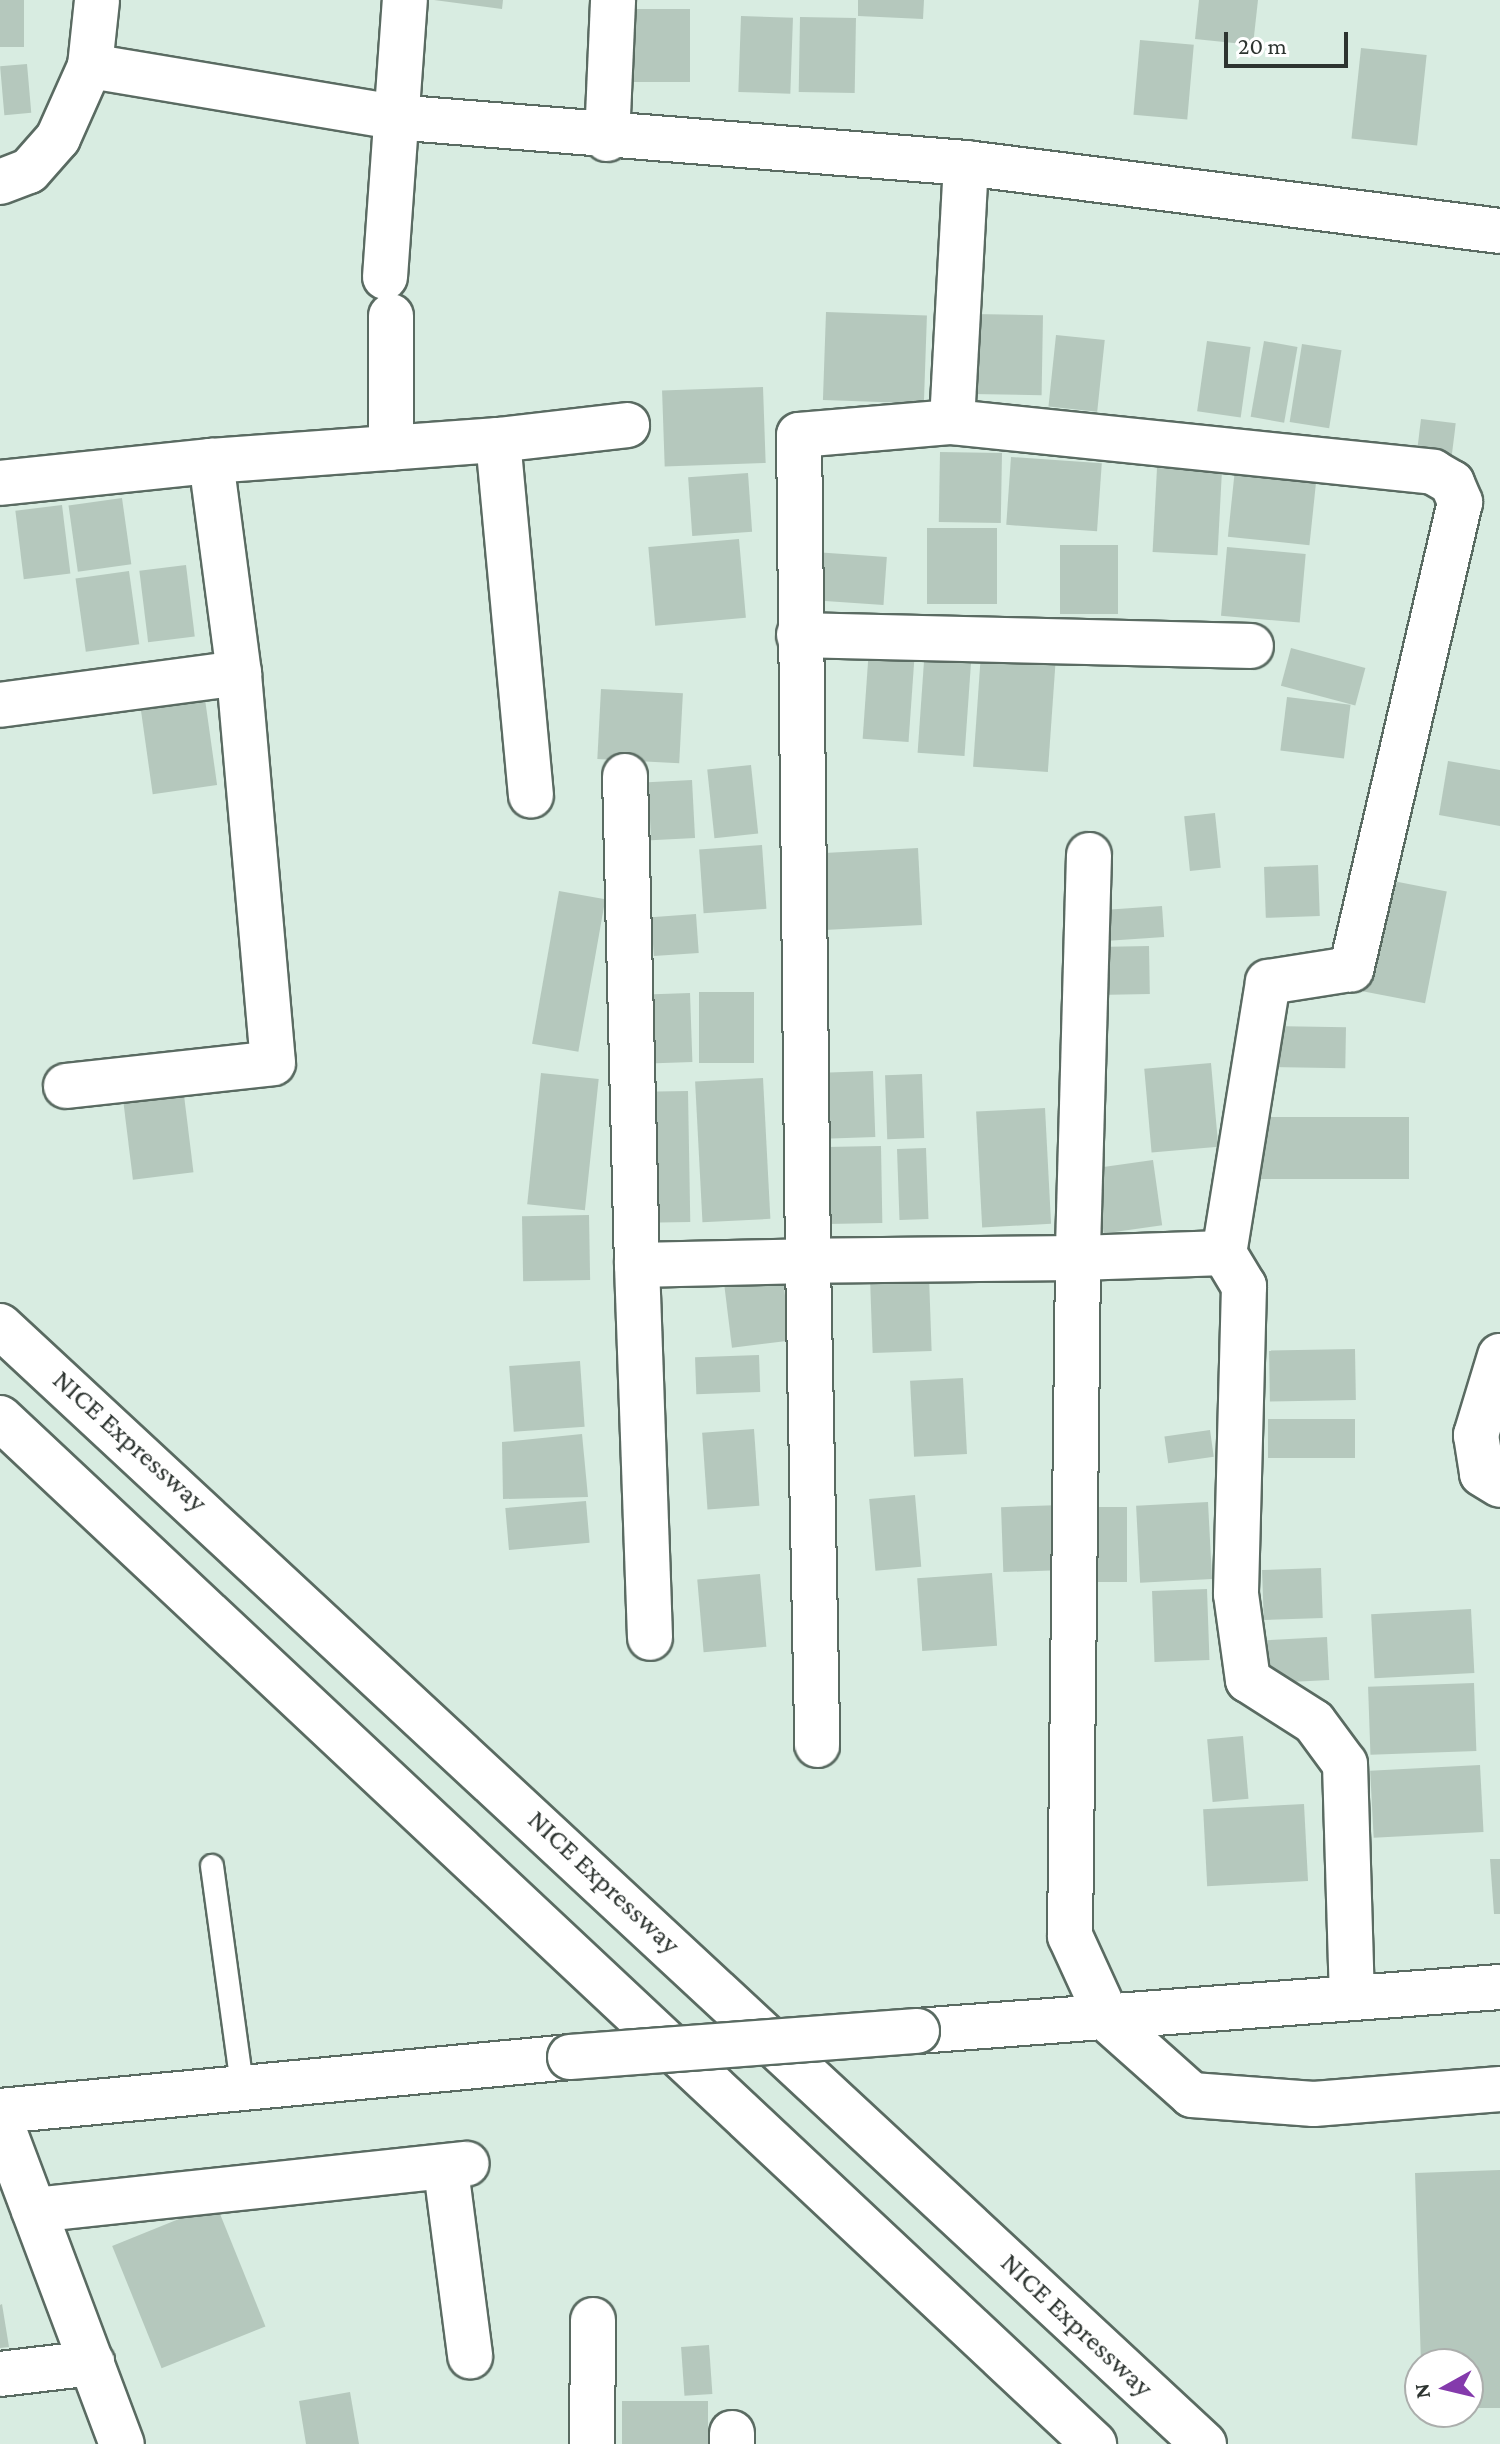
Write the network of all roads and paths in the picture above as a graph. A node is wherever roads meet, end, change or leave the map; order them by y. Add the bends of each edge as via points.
1 (97, 0) edge
2 (405, 0) edge
3 (613, 0) edge
4 (90, 66) junction
5 (394, 117) junction
6 (607, 139) junction
7 (966, 163) junction
8 (0, 182) edge
9 (1500, 231) edge
10 (952, 422) junction
11 (627, 425) dead end
12 (498, 440) junction
13 (391, 448) junction
14 (211, 461) junction
15 (0, 483) edge
16 (799, 635) junction
17 (1251, 646) dead end
18 (239, 673) junction
19 (0, 705) edge
20 (625, 776) dead end
21 (531, 795) dead end
22 (1089, 855) dead end
23 (66, 1086) dead end
24 (1224, 1253) junction
25 (1078, 1258) junction
26 (808, 1261) junction
27 (637, 1265) junction
28 (0, 1326) edge
29 (1500, 1356) edge
30 (0, 1418) edge
31 (1500, 1485) edge
32 (650, 1638) dead end
33 (817, 1745) dead end
34 (212, 1866) dead end
35 (1500, 1987) edge
36 (1352, 1997) junction
37 (1109, 2021) junction
38 (1500, 2089) edge
39 (243, 2092) junction
40 (2, 2128) edge
41 (34, 2210) junction
42 (593, 2320) dead end
43 (470, 2356) dead end
44 (92, 2363) junction
45 (0, 2374) edge
46 (122, 2444) edge
47 (592, 2444) edge
48 (1094, 2444) edge
49 (1204, 2444) edge

1 - 4 main road
2 - 5 main road
3 - 6 main road
4 - 5 main road
4 - 8 main road via 58,138 29,171
5 - 6 main road
5 - 13 main road via 388,297
6 - 7 main road
7 - 9 main road
7 - 10 main road
10 - 16 main road via 799,435
10 - 24 main road via 1433,472 1452,483 1460,502 1351,969 1268,982 1257,1015
11 - 12 main road
12 - 13 main road
12 - 21 main road
13 - 14 main road
14 - 15 main road
14 - 18 main road
16 - 17 main road
16 - 26 main road
18 - 19 main road
18 - 23 main road via 273,1063
20 - 27 main road
22 - 25 main road
24 - 25 main road
24 - 36 main road via 1244,1286 1236,1594 1248,1680 1314,1722 1345,1764
25 - 26 main road
25 - 37 main road via 1070,1936
26 - 27 main road
26 - 33 main road
27 - 32 main road
28 - 49 main road, NICE Expressway
29 - 31 main road via 1476,1435 1482,1474
30 - 48 main road
34 - 39 lane
35 - 36 main road
36 - 37 main road
37 - 38 main road via 1192,2095 1314,2104
37 - 39 main road, bridge via 570,2057
39 - 40 main road
40 - 41 main road
41 - 43 main road via 456,2167
41 - 44 main road
42 - 47 main road
44 - 45 main road
44 - 46 main road

